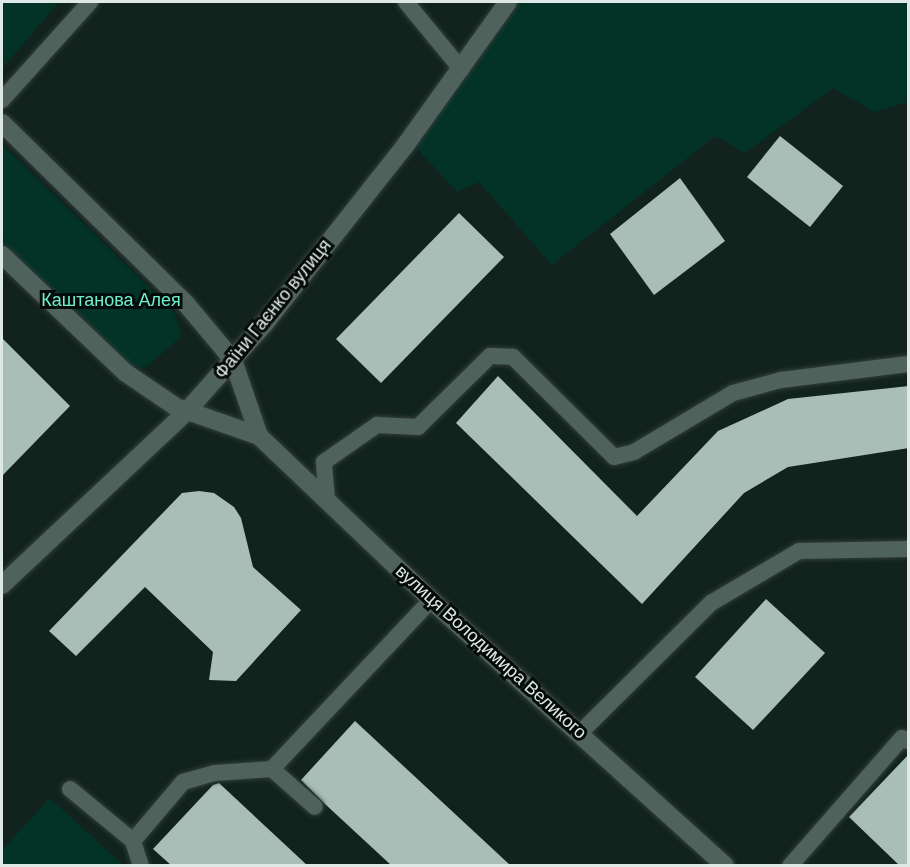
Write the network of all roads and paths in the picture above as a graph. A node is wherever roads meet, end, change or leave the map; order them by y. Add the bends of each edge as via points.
1 (90, 2) edge
2 (406, 2) edge
3 (508, 2) edge
4 (461, 69) junction
5 (2, 100) edge
6 (2, 123) edge
7 (2, 255) edge
8 (233, 360) junction
9 (909, 364) edge
10 (188, 411) junction
11 (259, 436) junction
12 (327, 499) junction
13 (909, 549) edge
14 (2, 585) edge
15 (431, 600) junction
16 (579, 733) junction
17 (909, 741) edge
18 (272, 769) junction
19 (70, 789) dead end
20 (315, 807) dead end
21 (133, 840) junction
22 (141, 866) edge
23 (725, 866) edge
24 (790, 866) edge

1 - 5 lane
2 - 4 lane
3 - 4 street, Фаїни Гаєнко вулиця
4 - 8 street, Фаїни Гаєнко вулиця
6 - 8 street, вулиця Володимира Великого via 187,305
7 - 10 street, вулиця Володимира Великого via 126,373
8 - 10 street, Фаїни Гаєнко вулиця
8 - 11 street, вулиця Володимира Великого
9 - 12 lane via 781,380 733,393 634,452 614,456 513,357 490,356 418,427 377,425 324,462
10 - 11 street, вулиця Володимира Великого
10 - 14 street, Фаїни Гаєнко вулиця
11 - 12 street, вулиця Володимира Великого
12 - 15 street, вулиця Володимира Великого
13 - 16 lane via 799,551 711,603
15 - 16 street, вулиця Володимира Великого
15 - 18 lane
16 - 23 street, вулиця Володимира Великого
17 - 24 lane via 902,738
18 - 20 lane
18 - 21 lane via 215,773 183,782
19 - 21 lane
21 - 22 lane

